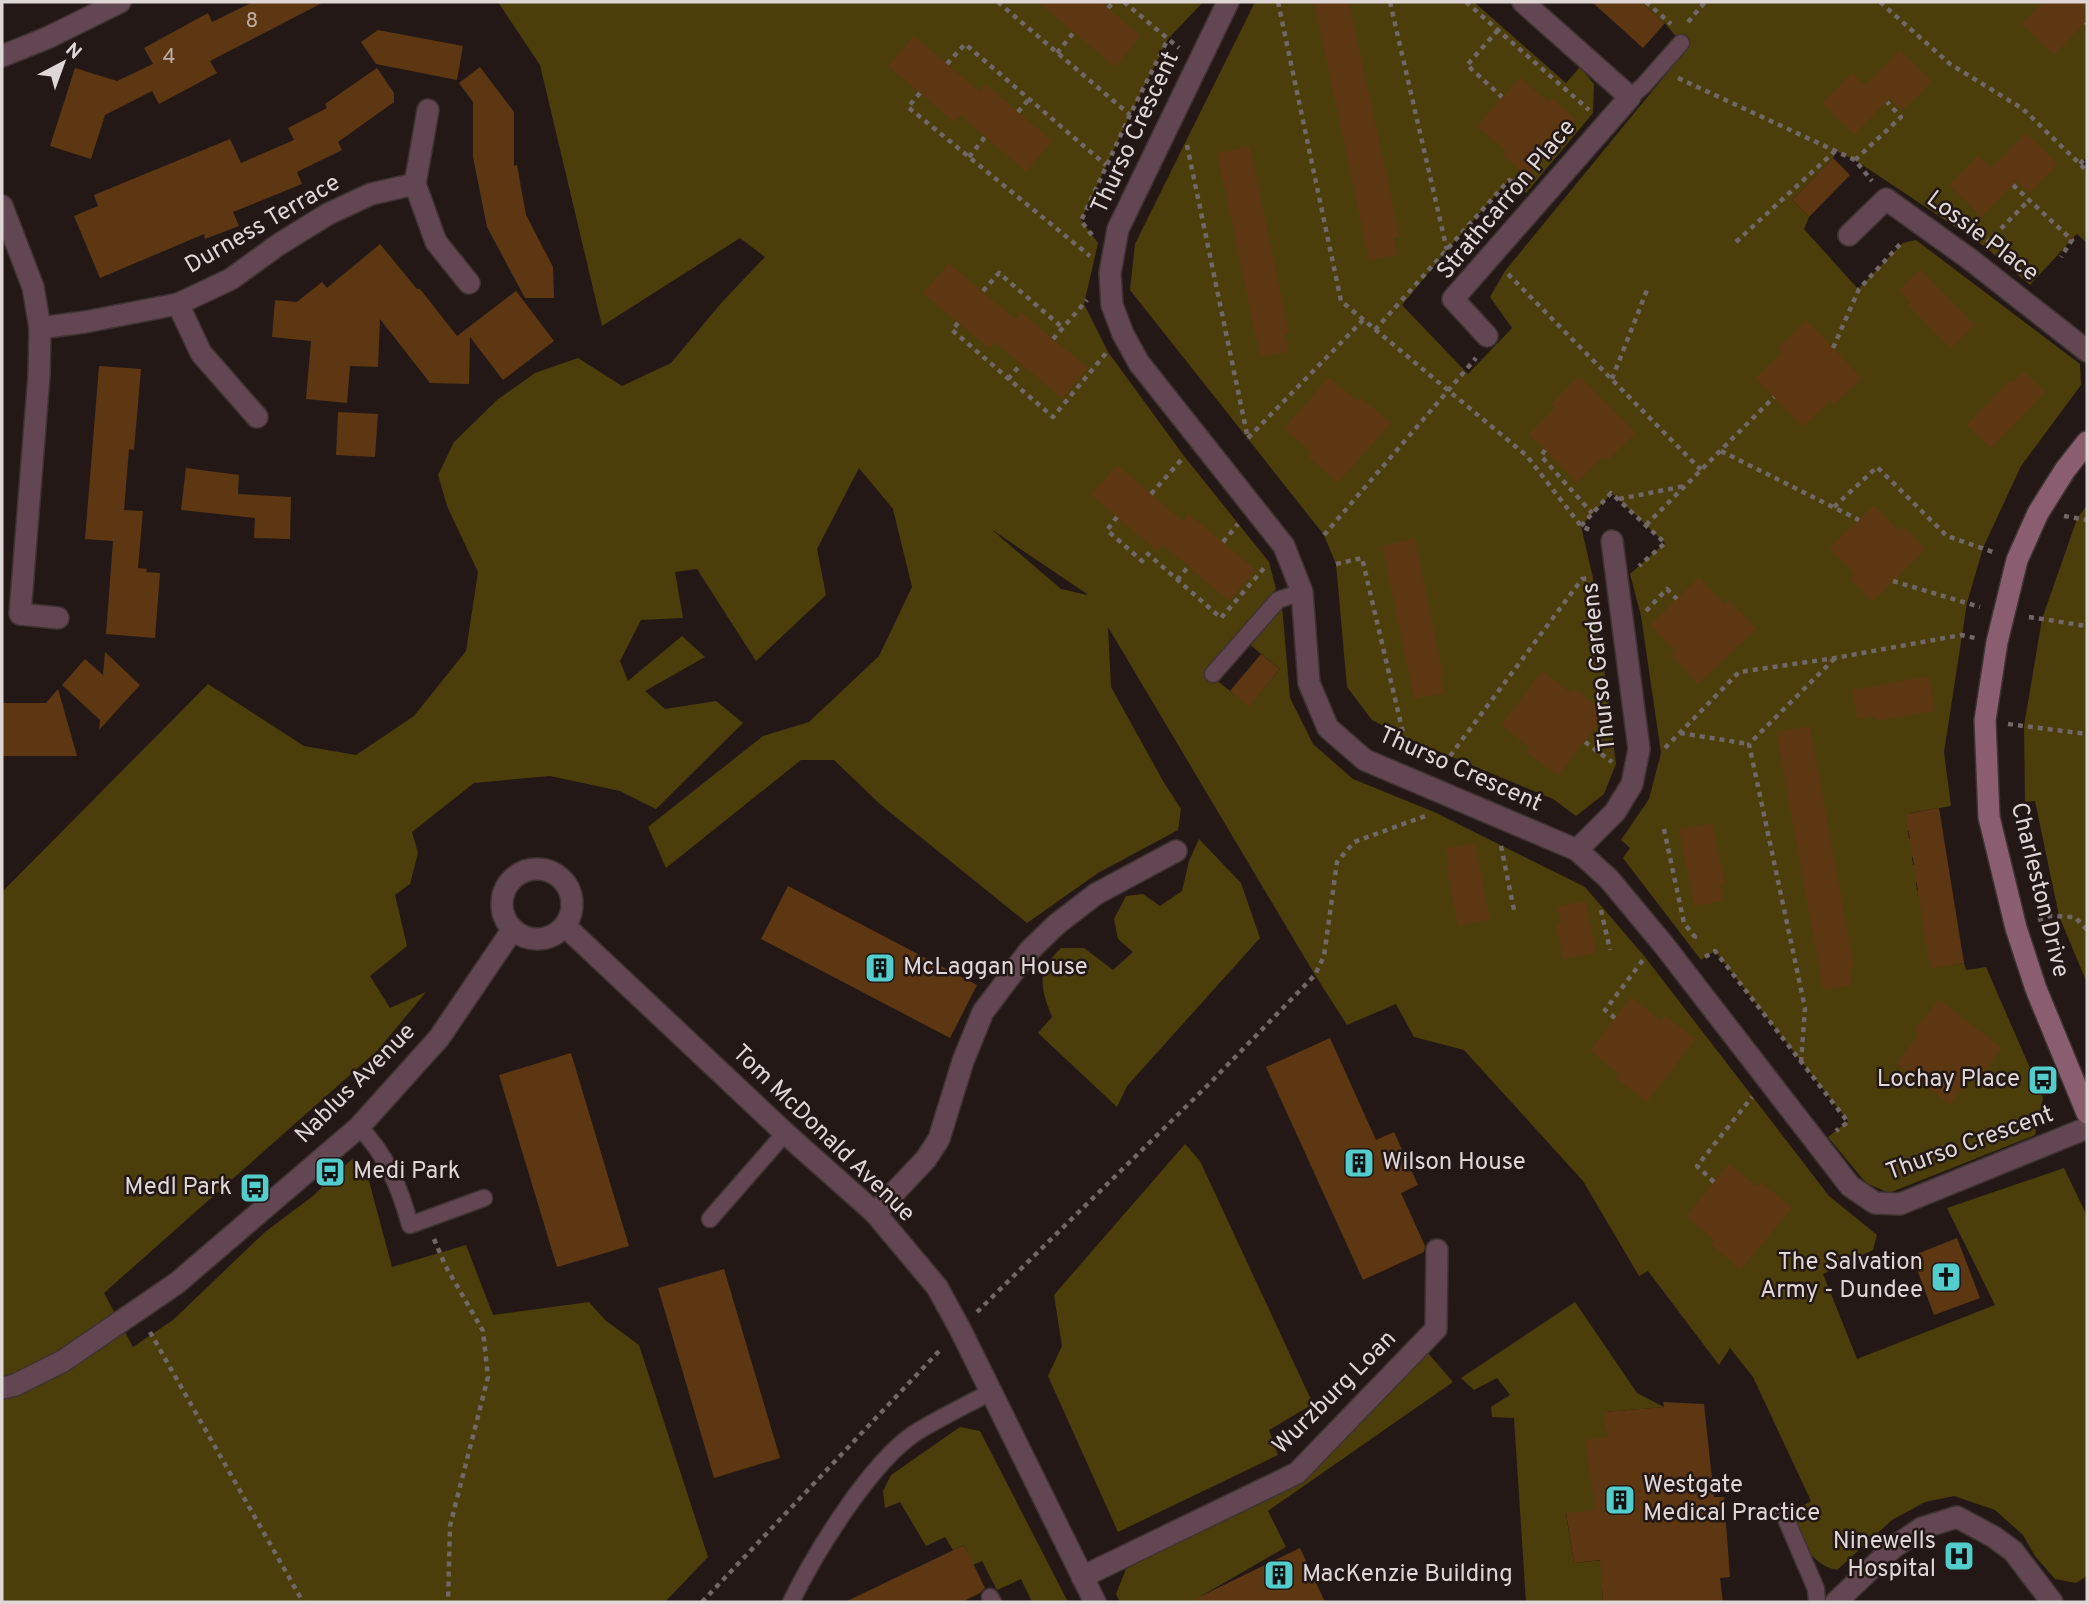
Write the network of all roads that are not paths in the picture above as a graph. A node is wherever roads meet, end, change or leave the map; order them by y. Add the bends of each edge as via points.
1 (120, 2) edge
2 (1228, 2) edge
3 (1523, 2) edge
4 (1681, 43) dead end
5 (2, 56) edge
6 (1630, 97) junction
7 (428, 110) dead end
8 (415, 184) junction
9 (2, 206) edge
10 (1849, 236) dead end
11 (469, 283) dead end
12 (178, 303) junction
13 (40, 328) junction
14 (1487, 336) road end
15 (2087, 351) edge
16 (257, 417) dead end
17 (2087, 442) edge
18 (1612, 541) road end
19 (1302, 592) junction
20 (58, 618) dead end
21 (1213, 674) dead end
22 (1577, 850) junction
23 (1176, 851) dead end
24 (565, 926) junction
25 (513, 929) junction
26 (2087, 1113) edge
27 (359, 1127) junction
28 (2087, 1128) edge
29 (785, 1133) junction
30 (484, 1198) dead end
31 (875, 1213) junction
32 (710, 1219) dead end
33 (1437, 1250) dead end
34 (2, 1388) edge
35 (991, 1392) junction
36 (1783, 1512) dead end
37 (1082, 1577) junction
38 (791, 1602) edge
39 (1095, 1602) edge
40 (1817, 1602) edge
41 (1836, 1602) edge
42 (2052, 1602) edge

1 - 5 street
2 - 19 street, Thurso Crescent via 1118,229 1110,273 1112,305 1139,363 1284,546
3 - 6 street
4 - 6 lane, Strathcarron Place
6 - 14 street, Strathcarron Place via 1453,299
7 - 8 street
8 - 11 street via 436,242
8 - 12 street, Durness Terrace via 371,194 328,214 231,279
9 - 13 street via 33,287
10 - 15 street, Lossie Place via 1886,199
12 - 13 street, Durness Terrace
12 - 16 street, Durness Terrace via 201,353
13 - 20 street via 20,614
17 - 26 street, Charleston Drive via 2038,513 2017,560 1997,642 1985,720 1989,817 2016,928
18 - 22 street, Thurso Gardens via 1639,748 1632,784 1615,812
19 - 21 lane via 1278,600
19 - 22 street, Thurso Crescent via 1309,682 1328,728 1365,760
22 - 28 street, Thurso Crescent via 1609,879 1672,956 1850,1186 1875,1203 1900,1204
23 - 31 street via 1096,894 1029,951 983,1012 939,1139
24 - 25 street via 540,939
24 - 25 street via 572,912 569,888 562,878 539,868 516,875 503,895 505,919
24 - 29 street, Tom McDonald Avenue
25 - 27 street, Nablus Avenue via 439,1038
27 - 30 lane via 374,1142 401,1191 410,1225
27 - 34 street, Nablus Avenue via 177,1283 63,1361
29 - 31 street, Tom McDonald Avenue
29 - 32 lane
31 - 35 street, Tom McDonald Avenue via 937,1287
33 - 37 street, Wurzburg Loan via 1436,1329 1297,1473
35 - 37 street, Tom McDonald Avenue
35 - 38 lane via 913,1434 882,1464 840,1519
36 - 40 lane via 1816,1589
37 - 39 street, Tom McDonald Avenue
41 - 42 street via 1894,1547 1922,1528 1957,1517 2013,1551

